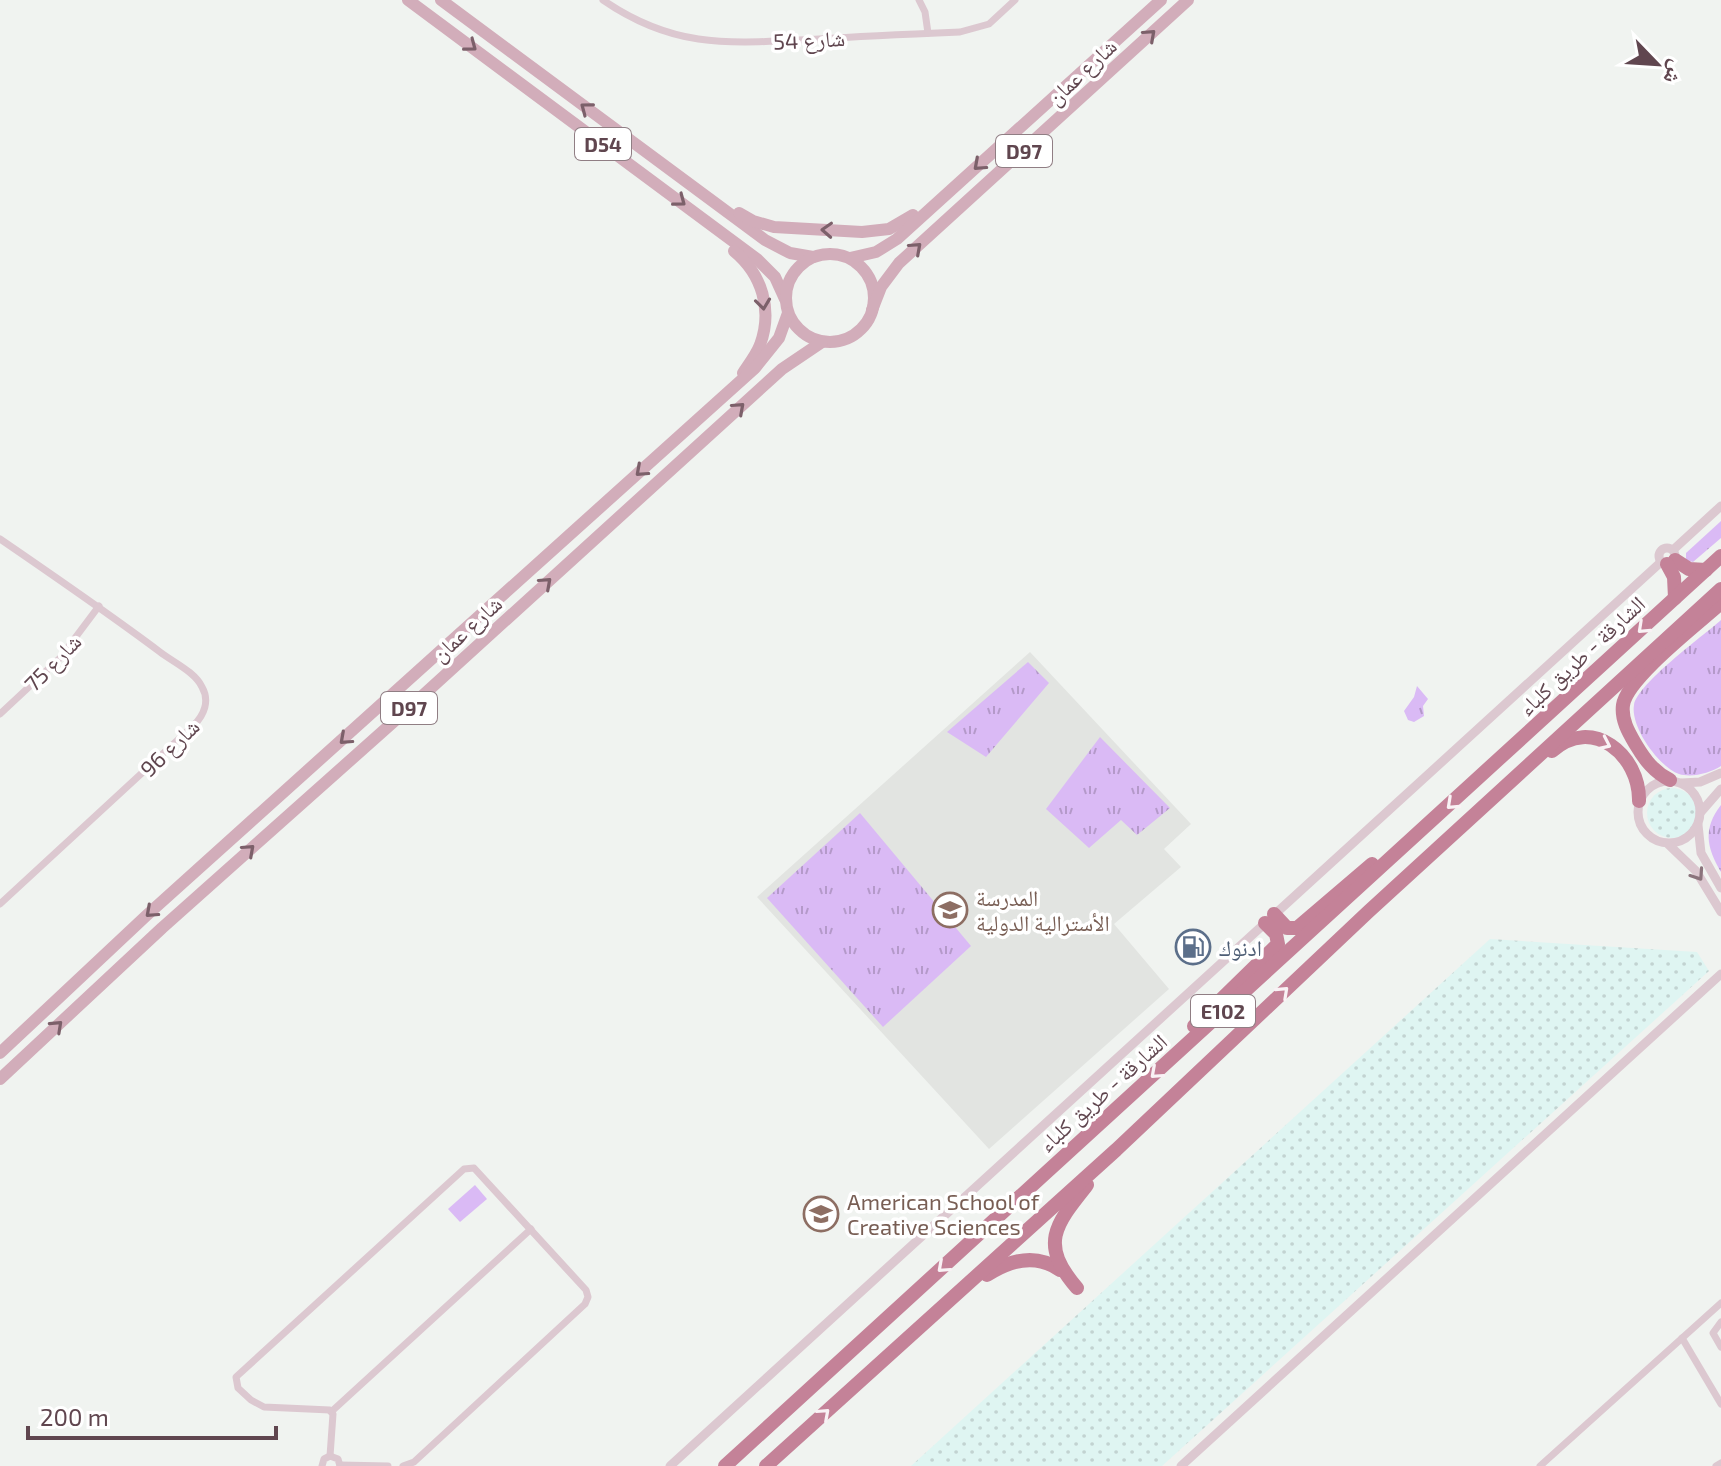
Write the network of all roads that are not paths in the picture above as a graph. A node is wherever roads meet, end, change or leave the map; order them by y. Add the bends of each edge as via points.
1 (408, 0) edge
2 (441, 0) edge
3 (603, 0) edge
4 (919, 0) edge
5 (1015, 0) edge
6 (1161, 0) edge
7 (1188, 0) edge
8 (616, 4) edge
9 (928, 33) junction
10 (949, 192) junction
11 (708, 198) junction
12 (705, 220) junction
13 (813, 257) junction
14 (850, 258) junction
15 (785, 299) junction
16 (872, 310) junction
17 (788, 313) junction
18 (822, 342) junction
19 (738, 382) junction
20 (1721, 506) edge
21 (0, 539) edge
22 (1721, 556) edge
23 (1669, 559) junction
24 (1706, 570) junction
25 (1721, 589) edge
26 (1675, 598) junction
27 (1721, 603) edge
28 (99, 606) junction
29 (0, 714) edge
30 (1721, 773) edge
31 (1676, 782) junction
32 (1721, 789) edge
33 (1639, 801) junction
34 (1699, 819) junction
35 (1668, 844) junction
36 (1404, 847) junction
37 (1721, 888) edge
38 (0, 904) edge
39 (1368, 912) junction
40 (1721, 912) edge
41 (1270, 918) junction
42 (1721, 974) edge
43 (1183, 1048) junction
44 (0, 1053) edge
45 (0, 1079) edge
46 (1116, 1150) junction
47 (531, 1229) junction
48 (1063, 1272) junction
49 (1077, 1288) dead end
50 (957, 1295) junction
51 (1721, 1303) edge
52 (1721, 1322) edge
53 (1682, 1338) junction
54 (1721, 1347) edge
55 (1721, 1404) edge
56 (331, 1412) junction
57 (330, 1456) junction
58 (340, 1465) edge
59 (322, 1466) edge
60 (388, 1466) edge
61 (403, 1466) edge
62 (670, 1466) edge
63 (725, 1466) edge
64 (766, 1466) edge
65 (1181, 1466) edge
66 (1540, 1466) edge

1 -> 12 main road, D54
11 -> 2 main road, D54
3 - 8 street, شارع 54
4 - 9 street
5 - 9 street, شارع 54 via 989,24
6 -> 10 main road, شارع عمان / D97
16 -> 7 main road, شارع عمان / D97 via 899,263
8 - 9 street, شارع 54 via 660,31 727,43
10 -> 11 main road via 901,224 871,232 774,227 746,218 719,198
10 - 14 main road, شارع عمان / D97 via 891,244
11 - 13 main road, D54 via 772,245
12 - 15 main road, D54 via 764,264
12 -> 19 main road via 709,230 750,267 765,302 760,345
13 - 14 main road
13 - 15 main road via 792,274
14 - 16 main road via 870,280
15 - 17 main road
16 - 18 main road via 858,332
17 - 18 main road via 801,332
17 - 19 main road, شارع عمان / D97 via 772,349
45 -> 18 main road, شارع عمان / D97 via 782,369
19 -> 44 main road, شارع عمان / D97
20 - 23 street
21 - 28 street, شارع 96
22 - 24 highway, الشارقة - طريق كلباء / E102
23 - 24 highway
23 - 26 highway
23 - 41 street
24 - 26 highway, الشارقة - طريق كلباء / E102
25 - 39 highway, الشارقة - طريق كلباء / E102
26 -> 36 highway, الشارقة - طريق كلباء / E102
27 - 31 highway via 1634,682 1624,702 1625,724 1637,748 1656,772
28 - 29 street, شارع 75 via 60,658
28 - 38 street, شارع 96 via 199,682 205,710
30 - 31 street via 1700,782
31 - 33 street via 1652,786
31 - 34 street via 1695,795
32 - 34 street
33 - 35 street via 1643,830
39 -> 33 highway via 1564,742 1593,738 1620,751 1637,778
34 - 35 street via 1689,836
34 - 37 street via 1701,853
35 -> 40 street via 1696,871
36 - 41 highway via 1374,862 1297,928
36 - 43 highway, الشارقة - طريق كلباء / E102
46 -> 39 highway, الشارقة - طريق كلباء / E102
41 - 43 highway via 1276,947 1199,1020
41 - 62 street
42 - 65 street
43 -> 63 highway, الشارقة - طريق كلباء / E102
46 - 48 highway via 1055,1236 1055,1257
46 - 50 highway, الشارقة - طريق كلباء / E102
47 - 56 street
47 - 56 street via 477,1169 464,1169 236,1377 238,1388 260,1406
47 - 61 street via 586,1290 587,1300 414,1462
48 - 49 highway
48 - 50 highway via 1040,1260 1019,1261
64 -> 50 highway, الشارقة - طريق كلباء / E102
51 - 53 street
52 - 54 street via 1713,1333
53 - 55 street
53 - 66 street
56 - 57 street
57 - 58 street
57 - 59 street
58 - 60 street

